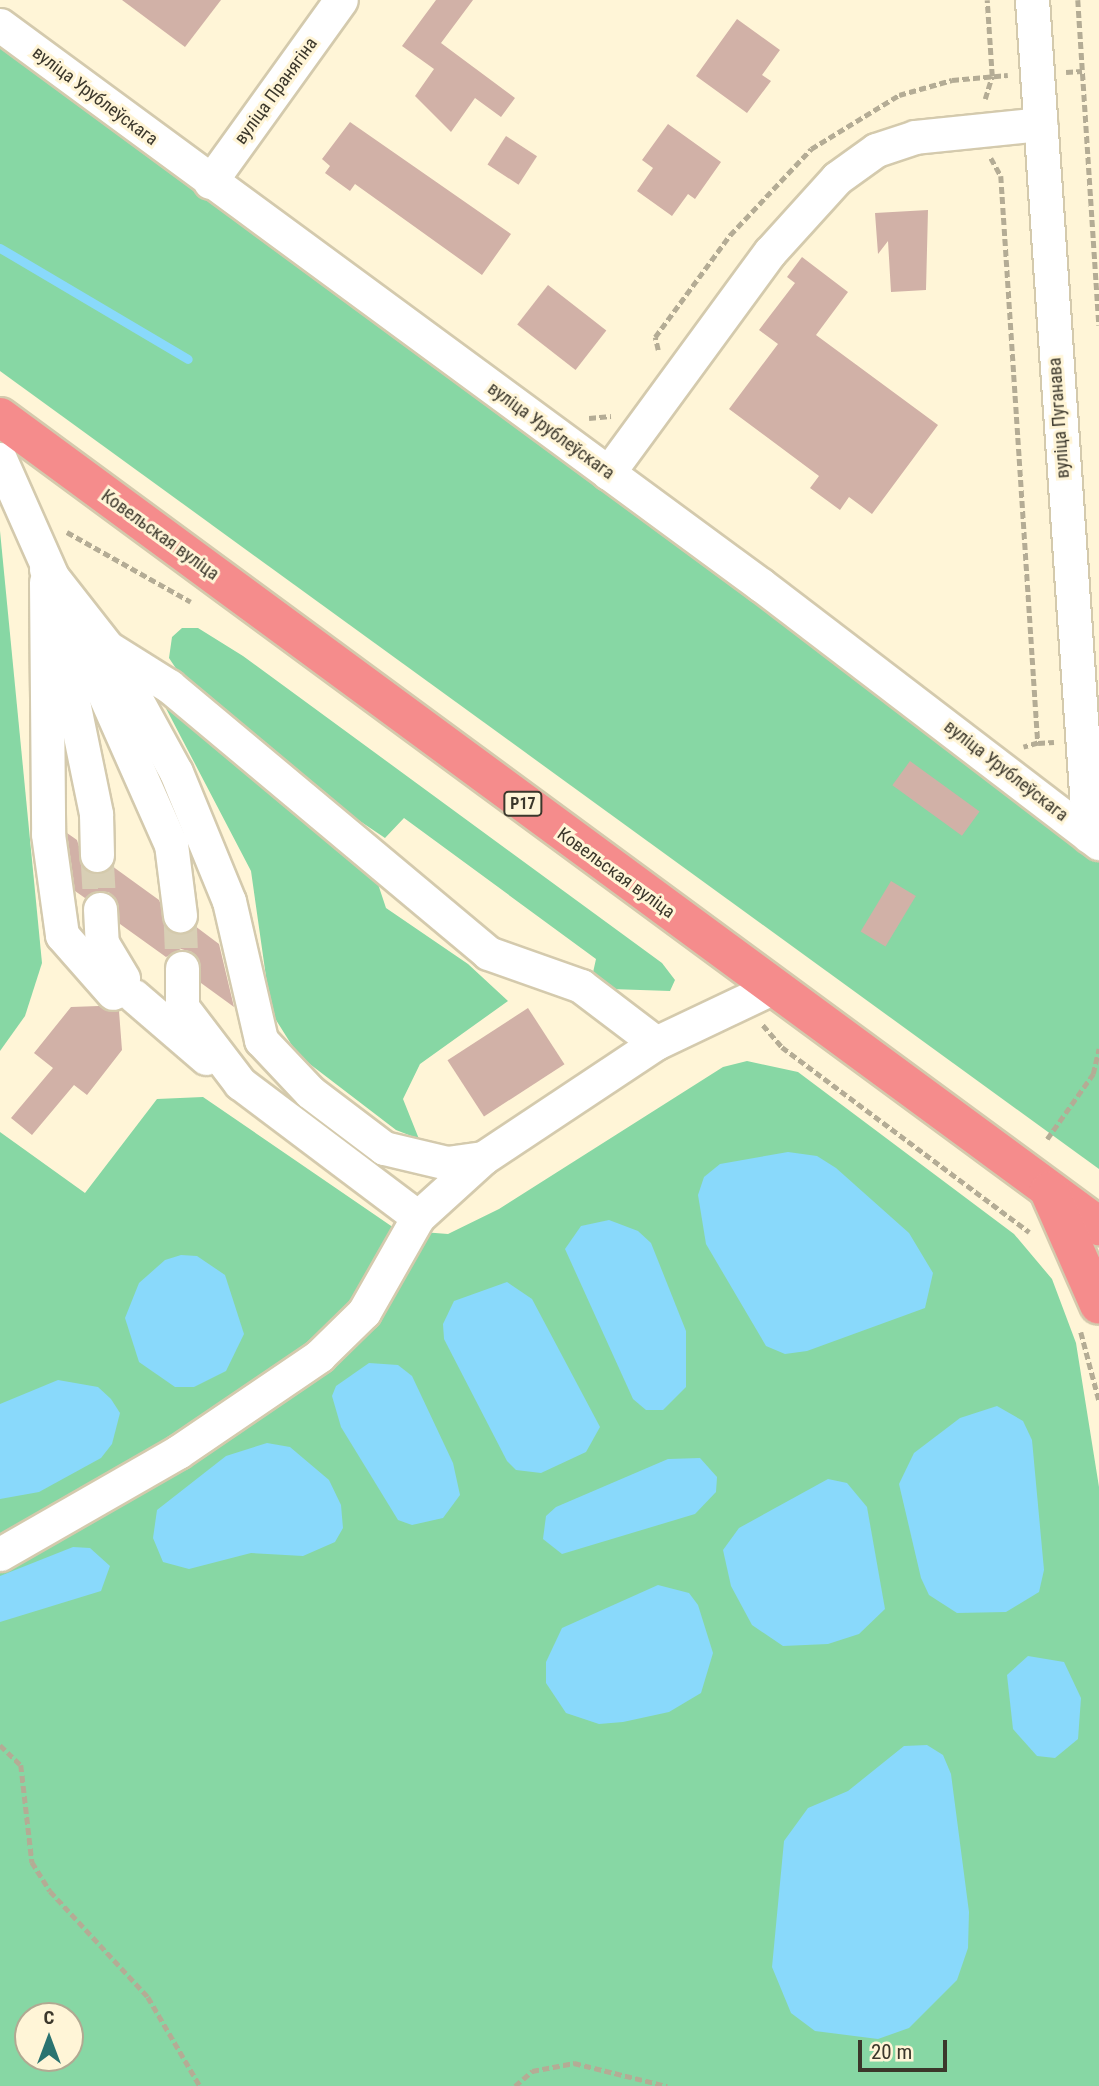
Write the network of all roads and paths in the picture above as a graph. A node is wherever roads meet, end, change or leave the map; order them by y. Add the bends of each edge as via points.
1 (341, 0) edge
2 (987, 0) edge
3 (1032, 0) edge
4 (1077, 0) edge
5 (0, 25) edge
6 (1040, 124) junction
7 (984, 127) junction
8 (210, 182) junction
9 (1099, 325) edge
10 (0, 417) edge
11 (0, 459) edge
12 (608, 473) junction
13 (64, 530) dead end
14 (46, 569) junction
15 (204, 610) dead end
16 (108, 648) junction
17 (1004, 768) junction
18 (1094, 839) edge
19 (97, 855) tunnel mouth
20 (100, 909) tunnel mouth
21 (180, 915) tunnel mouth
22 (182, 968) tunnel mouth
23 (128, 996) junction
24 (759, 996) junction
25 (656, 1043) junction
26 (1099, 1049) edge
27 (240, 1083) junction
28 (1047, 1139) dead end
29 (483, 1158) junction
30 (1048, 1189) junction
31 (418, 1217) junction
32 (1099, 1226) edge
33 (1036, 1242) dead end
34 (1089, 1315) edge
35 (1099, 1400) edge
36 (0, 1554) edge
37 (0, 1745) edge
38 (200, 2086) edge
39 (515, 2086) edge
40 (667, 2086) edge

1 - 8 street, вуліца Пранягіна
2 - 7 path via 992,76 983,105
3 - 6 street, вуліца Пуганава
4 - 9 path
5 - 8 street, вуліца Урублеўскага
6 - 7 street
6 - 18 street, вуліца Пуганава
7 - 12 street via 895,143 837,178 770,252
7 - 17 path via 987,153 1002,176 1038,743 1022,748
8 - 12 street, вуліца Урублеўскага
10 - 24 highway, Ковельская вуліца / Р17
11 - 14 street
12 - 17 street, вуліца Урублеўскага
13 - 15 path
14 - 16 street
14 - 19 street via 96,814
14 - 21 street via 171,844
14 - 23 street via 48,834 62,935
16 - 25 street via 169,685 488,953 581,986
16 - 29 street via 176,772 229,901 261,1040 310,1092 384,1148 447,1163
17 - 18 street, вуліца Урублеўскага
20 - 23 street via 102,943
22 - 27 street via 182,1007
23 - 27 street
24 - 25 street
24 - 30 highway, Ковельская вуліца / Р17
24 - 33 path via 782,1047
25 - 29 street
26 - 28 path via 1093,1074
27 - 31 street
29 - 31 street
30 - 32 highway, Ковельская вуліца / Р17
30 - 34 highway
31 - 36 street via 363,1312 319,1356 178,1452
34 - 35 path
37 - 38 path via 21,1765 32,1862 148,1997
39 - 40 path via 532,2071 574,2063

